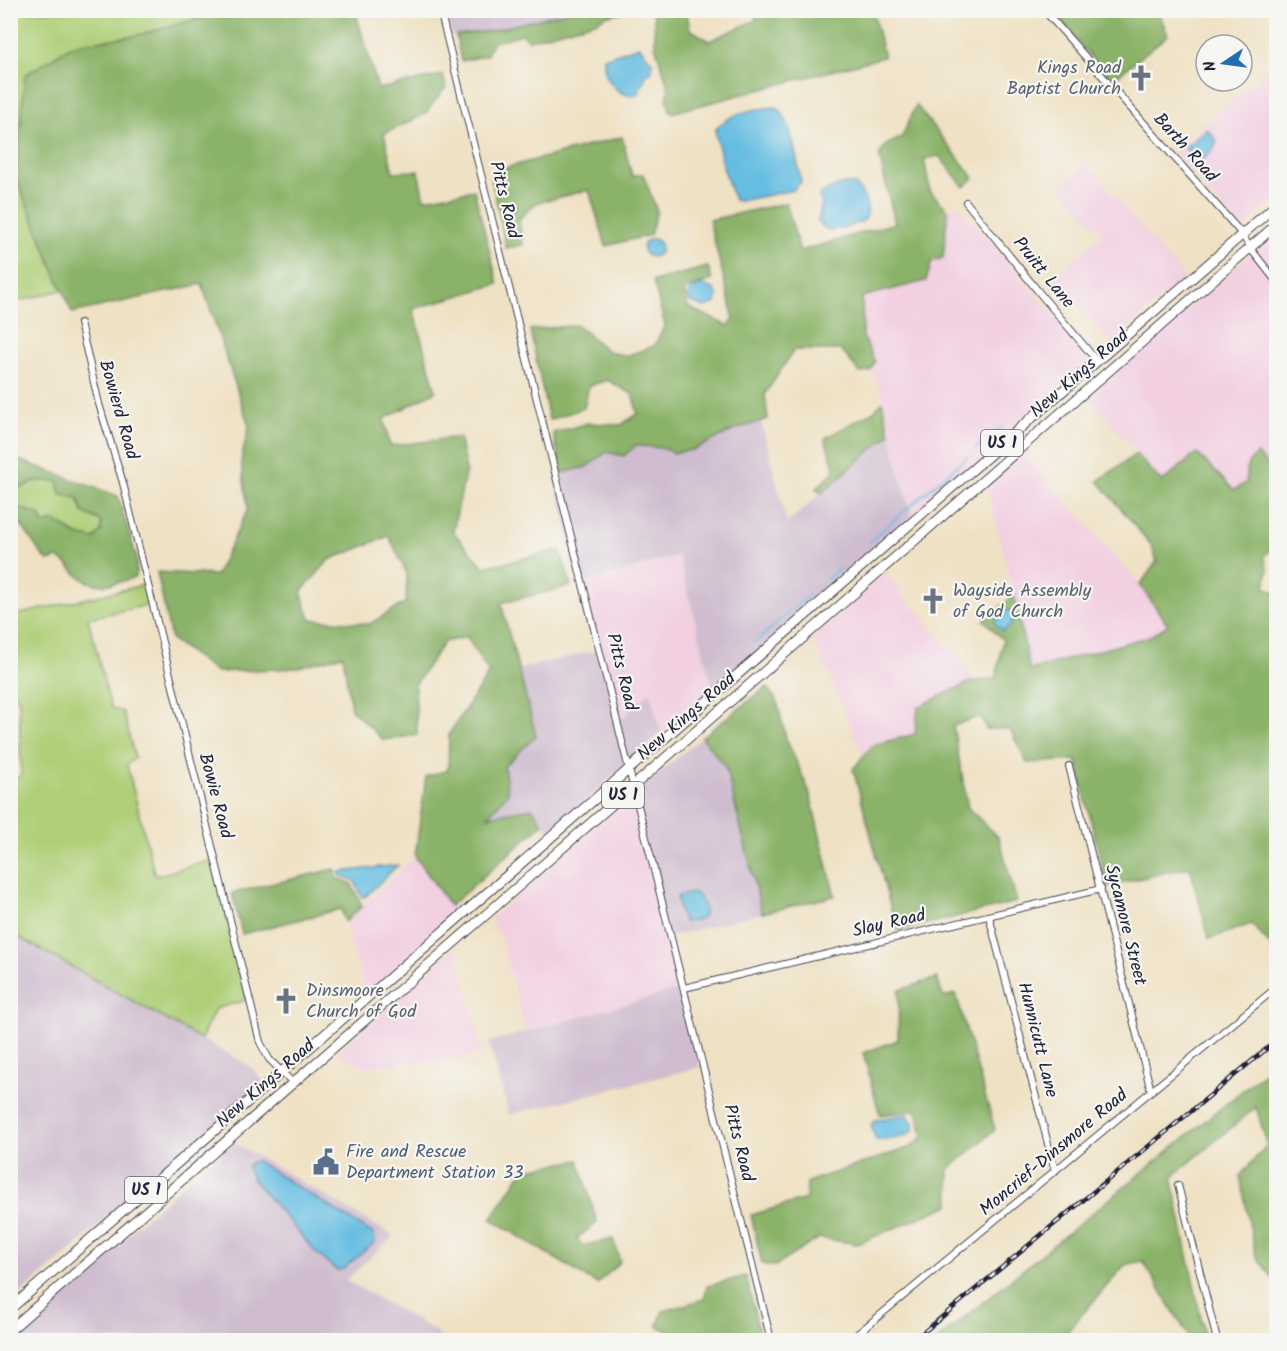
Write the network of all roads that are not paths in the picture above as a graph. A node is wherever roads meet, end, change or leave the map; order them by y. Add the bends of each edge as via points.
1 (440, 10) edge
2 (1044, 10) edge
3 (966, 202) dead end
4 (1276, 205) edge
5 (1276, 225) edge
6 (1242, 234) junction
7 (1250, 248) junction
8 (1276, 281) edge
9 (80, 323) dead end
10 (1097, 361) junction
11 (1035, 414) junction
12 (1046, 426) junction
13 (128, 505) joint
14 (831, 593) junction
15 (841, 604) junction
16 (1069, 766) dead end
17 (630, 768) junction
18 (634, 785) junction
19 (1101, 889) junction
20 (989, 916) junction
21 (452, 924) junction
22 (462, 935) junction
23 (684, 988) junction
24 (1276, 988) edge
25 (282, 1072) junction
26 (293, 1083) junction
27 (1151, 1091) junction
28 (236, 1112) junction
29 (248, 1122) junction
30 (1055, 1171) junction
31 (1178, 1185) dead end
32 (10, 1309) edge
33 (10, 1329) edge
34 (771, 1341) edge
35 (850, 1341) edge
36 (1217, 1341) edge

1 - 17 street, Pitts Road
2 - 6 street, Barth Road
3 - 10 street, Pruitt Lane
4 - 6 highway, New Kings Road / US 1
5 - 7 highway, New Kings Road / US 1
6 - 7 street, Barth Road
6 - 10 highway, New Kings Road / US 1
7 - 8 street, Barth Road
7 - 12 highway, New Kings Road / US 1
9 - 13 street, Bowierd Road
10 - 11 highway, New Kings Road / US 1
11 - 12 street
11 - 14 highway, New Kings Road / US 1
12 - 15 highway, New Kings Road / US 1
13 - 25 street, Bowie Road via 260,1042
14 - 15 street
14 - 17 highway, New Kings Road / US 1
15 - 18 highway, New Kings Road / US 1
16 - 19 street, Sycamore Street
17 - 18 street, Pitts Road
17 - 21 highway, New Kings Road / US 1
18 - 22 highway, New Kings Road / US 1
18 - 23 street, Pitts Road
19 - 20 street, Slay Road
19 - 27 street, Sycamore Street
20 - 23 street, Slay Road
20 - 30 street, Hunnicutt Lane
21 - 22 street
21 - 25 highway, New Kings Road / US 1
22 - 26 highway, New Kings Road / US 1
23 - 34 street, Pitts Road
24 - 27 street, Moncrief-Dinsmore Road
25 - 26 street, Bowie Road
25 - 28 highway, New Kings Road / US 1
26 - 29 highway, New Kings Road / US 1
27 - 30 street, Moncrief-Dinsmore Road
28 - 29 street
28 - 32 highway, New Kings Road / US 1
29 - 33 highway, New Kings Road / US 1
30 - 35 street, Moncrief-Dinsmore Road
31 - 36 street

